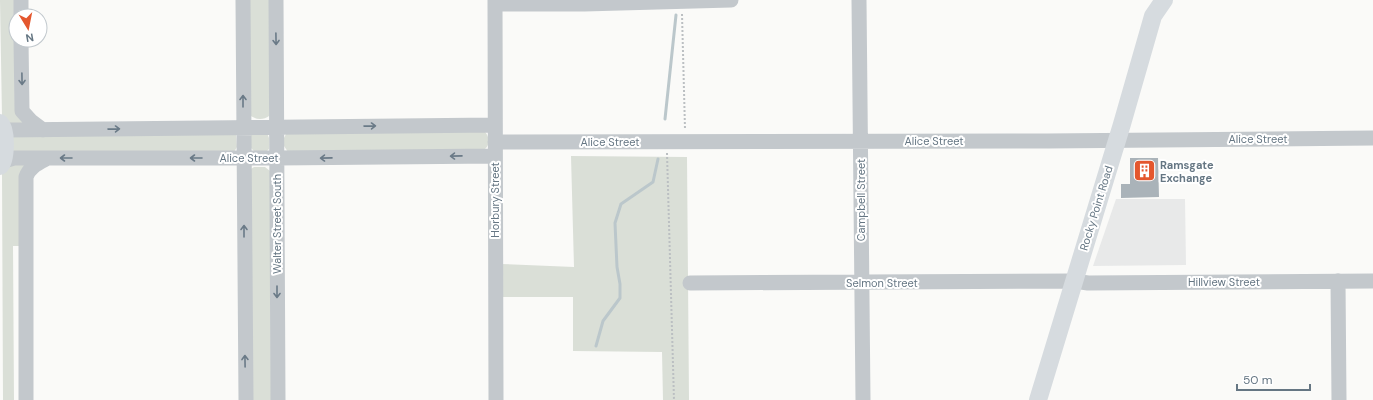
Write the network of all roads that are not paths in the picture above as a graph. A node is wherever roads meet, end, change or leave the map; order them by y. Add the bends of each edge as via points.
1 (243, 0) edge
2 (276, 0) edge
3 (731, 0) edge
4 (859, 0) edge
5 (1164, 0) edge
6 (495, 2) edge
7 (1151, 8) edge
8 (21, 48) edge
9 (494, 125) junction
10 (2, 127) edge
11 (277, 127) junction
12 (243, 128) junction
13 (43, 130) junction
14 (1373, 138) edge
15 (1117, 140) junction
16 (861, 142) junction
17 (495, 149) junction
18 (48, 158) junction
19 (244, 158) junction
20 (277, 158) junction
21 (2, 164) edge
22 (1074, 281) junction
23 (1338, 281) junction
24 (1373, 281) edge
25 (690, 283) dead end
26 (861, 283) junction
27 (26, 400) edge
28 (246, 400) edge
29 (278, 400) edge
30 (496, 400) edge
31 (863, 400) edge
32 (1038, 400) edge
33 (1339, 400) edge

12 -> 1 street
2 -> 11 street, Walter Street South
3 - 6 street
4 - 16 street, Campbell Street
5 - 7 main road, Rocky Point Road
6 - 9 street, Horbury Street
7 - 15 main road, Rocky Point Road
8 -> 13 street via 22,111
11 -> 9 street
9 - 17 street, Horbury Street
10 - 13 street
10 - 21 main road
11 - 12 street
11 - 20 street, Walter Street South
13 -> 12 street
12 - 19 street
14 - 15 street, Alice Street
15 - 16 street, Alice Street
15 - 22 main road, Rocky Point Road
16 - 17 street, Alice Street via 666,142
16 - 26 street, Campbell Street
17 -> 20 street, Alice Street
17 - 30 street, Horbury Street
19 -> 18 street, Alice Street
18 - 21 street, Alice Street via 14,158
18 - 27 street via 27,172 26,177
19 - 20 street, Alice Street
28 -> 19 street
20 -> 29 street, Walter Street South
22 - 23 street, Hillview Street
22 - 26 street, Selmon Street
22 - 32 main road, Rocky Point Road
23 - 24 street, Hillview Street
23 - 33 street
25 - 26 street, Selmon Street
26 - 31 street, Campbell Street

